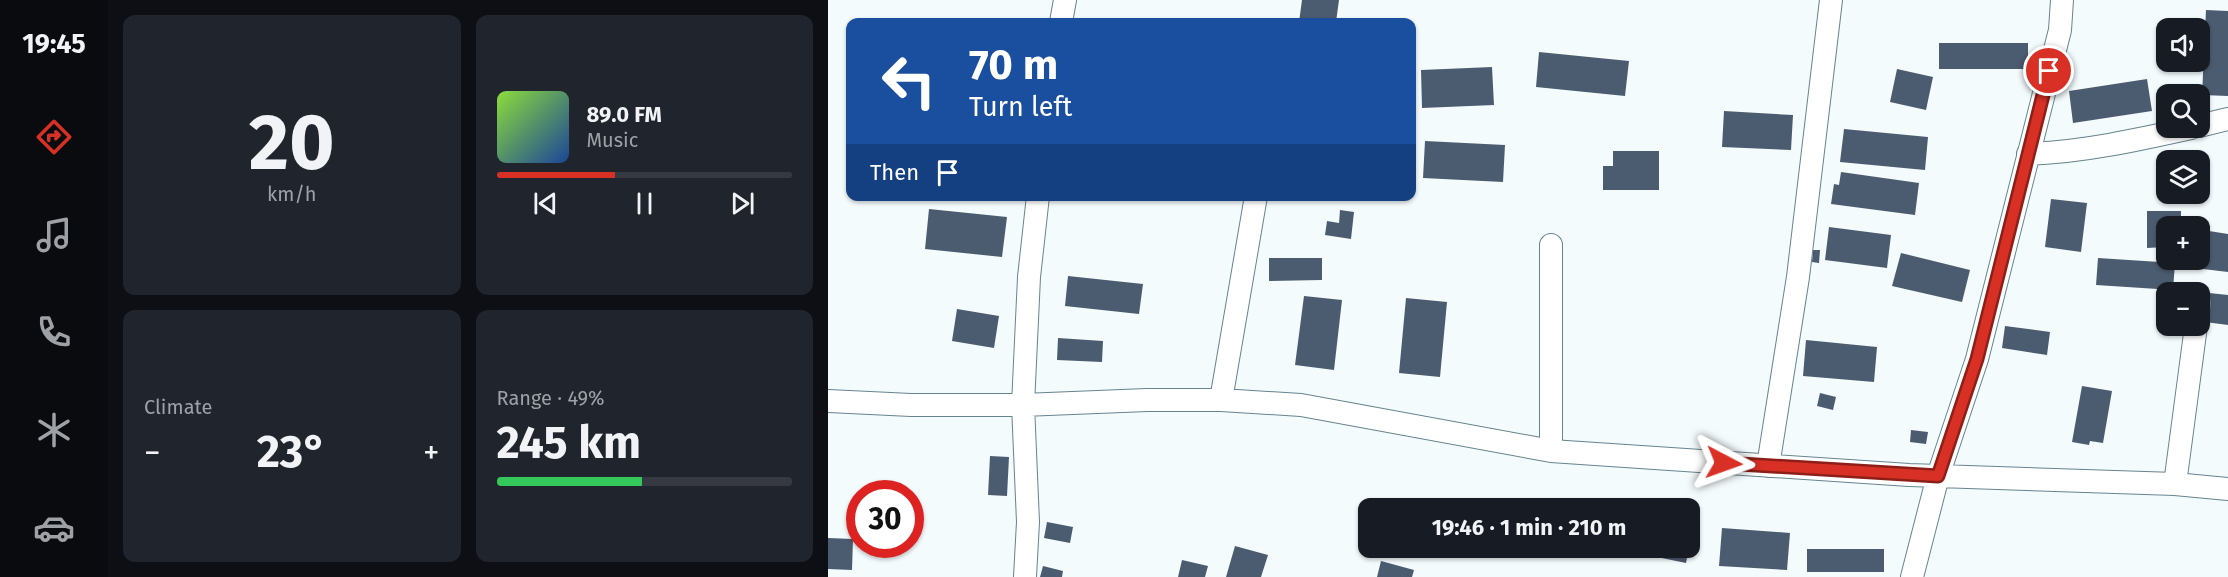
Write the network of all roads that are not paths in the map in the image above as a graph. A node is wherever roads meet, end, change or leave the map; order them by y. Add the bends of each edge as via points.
1 (1065, 0) edge
2 (1831, 0) edge
3 (2062, 0) edge
4 (1062, 18) edge
5 (2228, 119) edge
6 (2210, 123) edge
7 (2156, 135) edge
8 (2028, 154) junction
9 (1037, 201) edge
10 (1255, 201) edge
11 (1551, 245) dead end
12 (2195, 336) edge
13 (1221, 400) junction
14 (828, 401) edge
15 (1023, 405) junction
16 (1551, 451) junction
17 (1768, 466) junction
18 (1938, 476) junction
19 (2175, 484) junction
20 (2228, 489) edge
21 (1025, 577) edge
22 (1912, 577) edge

1 - 4 street
2 - 17 street via 1798,277
3 - 8 street via 2060,30
5 - 6 street
7 - 8 street
8 - 18 street via 1977,359
9 - 15 street via 1029,277
10 - 13 street
11 - 16 street
12 - 19 street
13 - 15 street
13 - 16 street via 1301,405
14 - 15 street
15 - 21 street via 1028,522
16 - 17 street
17 - 18 street
18 - 19 street
18 - 22 street
19 - 20 street

